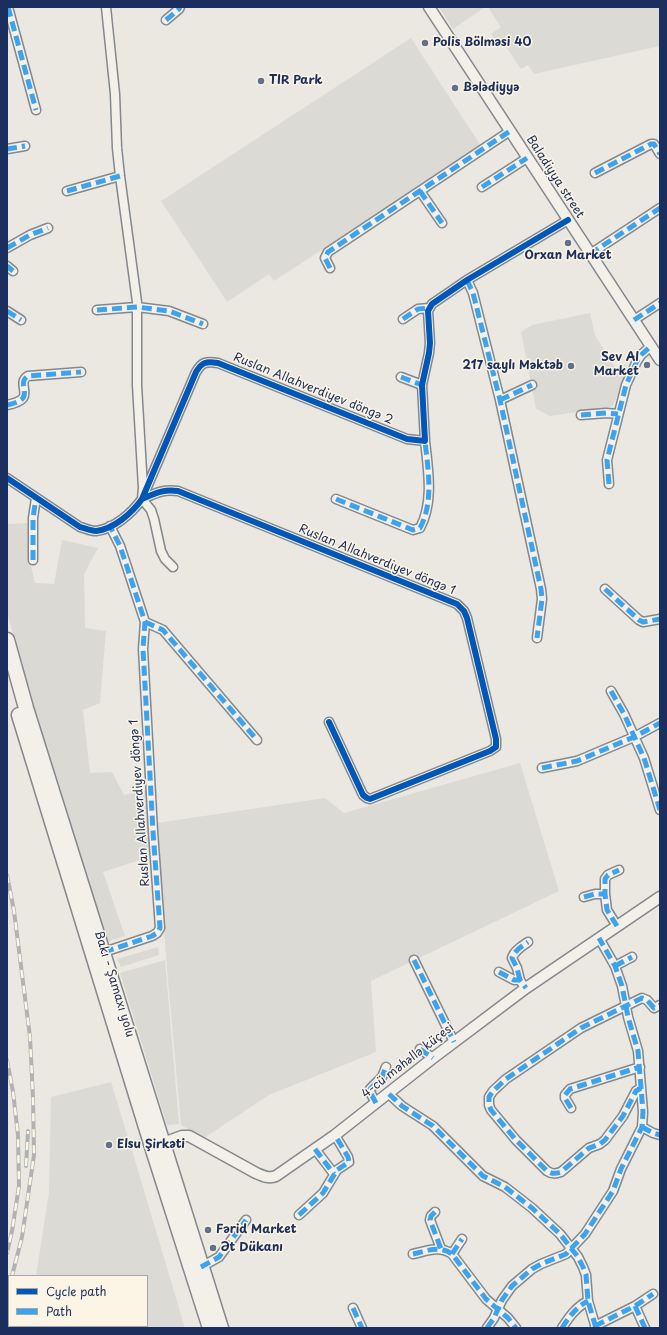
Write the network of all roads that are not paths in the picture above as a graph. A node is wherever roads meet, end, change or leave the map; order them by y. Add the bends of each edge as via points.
1 (8, 7) edge
2 (106, 7) edge
3 (180, 7) edge
4 (429, 7) edge
5 (166, 20) dead end
6 (36, 110) dead end
7 (510, 131) junction
8 (25, 146) dead end
9 (7, 149) edge
10 (660, 154) edge
11 (527, 158) junction
12 (595, 174) dead end
13 (120, 176) junction
14 (482, 187) dead end
15 (67, 191) dead end
16 (420, 191) junction
17 (660, 208) edge
18 (568, 220) junction
19 (442, 223) dead end
20 (48, 228) dead end
21 (7, 248) edge
22 (590, 254) junction
23 (330, 268) dead end
24 (468, 280) junction
25 (660, 303) edge
26 (137, 307) junction
27 (429, 308) junction
28 (96, 310) dead end
29 (7, 312) edge
30 (403, 319) dead end
31 (21, 320) dead end
32 (634, 320) junction
33 (203, 324) dead end
34 (651, 346) junction
35 (660, 360) edge
36 (81, 372) dead end
37 (401, 377) dead end
38 (422, 385) junction
39 (532, 385) dead end
40 (500, 400) junction
41 (7, 405) edge
42 (618, 414) junction
43 (582, 415) dead end
44 (425, 441) junction
45 (7, 478) edge
46 (609, 484) dead end
47 (36, 498) junction
48 (142, 499) junction
49 (336, 499) dead end
50 (110, 526) junction
51 (34, 560) dead end
52 (173, 567) dead end
53 (605, 590) dead end
54 (660, 619) edge
55 (146, 622) junction
56 (537, 638) dead end
57 (7, 640) edge
58 (7, 674) edge
59 (611, 691) dead end
60 (329, 722) dead end
61 (660, 723) edge
62 (634, 737) junction
63 (257, 740) dead end
64 (542, 768) dead end
65 (660, 810) edge
66 (618, 870) dead end
67 (605, 894) junction
68 (584, 897) dead end
69 (660, 897) edge
70 (616, 926) junction
71 (599, 938) junction
72 (528, 942) dead end
73 (104, 952) junction
74 (632, 957) dead end
75 (414, 960) dead end
76 (615, 966) junction
77 (499, 972) dead end
78 (523, 984) junction
79 (626, 1005) junction
80 (660, 1005) edge
81 (454, 1042) junction
82 (420, 1049) dead end
83 (433, 1058) junction
84 (386, 1067) dead end
85 (640, 1067) junction
86 (641, 1088) junction
87 (389, 1094) junction
88 (376, 1103) junction
89 (570, 1108) dead end
90 (642, 1127) junction
91 (335, 1135) junction
92 (660, 1135) edge
93 (163, 1144) junction
94 (314, 1149) junction
95 (334, 1174) junction
96 (435, 1212) dead end
97 (299, 1215) dead end
98 (246, 1220) dead end
99 (462, 1238) dead end
100 (441, 1248) junction
101 (572, 1249) junction
102 (413, 1254) dead end
103 (452, 1254) junction
104 (201, 1267) junction
105 (653, 1294) dead end
106 (588, 1302) junction
107 (635, 1306) junction
108 (353, 1308) dead end
109 (497, 1309) junction
110 (595, 1327) edge
111 (210, 1328) edge
112 (221, 1328) edge
113 (362, 1328) edge
114 (487, 1328) edge
115 (516, 1328) edge
116 (562, 1328) edge
117 (645, 1328) edge

1 - 6 street
2 - 13 street
3 - 5 street
4 - 7 street, Baladiyya street
7 - 11 street, Baladiyya street
7 - 16 street
8 - 9 street
10 - 12 street via 654,144 651,144
11 - 14 street
11 - 18 street, Baladiyya street
13 - 15 street
13 - 26 street
16 - 19 street
16 - 23 street via 328,252 325,258
17 - 22 street
18 - 22 street, Baladiyya street
18 - 24 street
20 - 21 street
22 - 32 street, Baladiyya street
24 - 27 street
24 - 40 street
25 - 32 street
26 - 28 street
26 - 33 street via 168,311
26 - 48 street via 137,385
27 - 30 street via 418,309
27 - 38 street via 430,348
29 - 31 street
32 - 34 street, Baladiyya street
34 - 35 street, Baladiyya street
34 - 42 street via 631,371
36 - 41 street via 28,376 23,381 23,398
37 - 38 street
38 - 44 street
39 - 40 street
40 - 56 street via 542,589
42 - 43 street
42 - 46 street via 607,460
44 - 48 street, Ruslan Allahverdiyev döngə 2 via 407,439 218,363 206,362 200,365 196,372
44 - 49 street via 429,478 427,507 420,528 413,530
45 - 47 street, Ruslan Allahverdiyev döngə 2
47 - 50 street, Ruslan Allahverdiyev döngə 2 via 80,527 94,531
47 - 51 street via 33,518
48 - 50 street, Ruslan Allahverdiyev döngə 2 via 129,513
48 - 52 street via 154,518 161,551
48 - 60 street, Ruslan Allahverdiyev döngə 1 via 161,491 178,491 457,604 464,611 468,618 496,747 367,798 363,795
50 - 55 street, Ruslan Allahverdiyev döngə 1 via 120,546
53 - 54 street via 639,620 643,622
55 - 63 street via 162,630
55 - 73 street, Ruslan Allahverdiyev döngə 1 via 143,649 160,928 152,936
57 - 73 highway, Bakı - Şamaxı yolu via 26,708
58 - 111 highway, Bakı - Şamaxı yolu
59 - 62 street
61 - 62 street
62 - 64 street via 577,761
62 - 65 street via 644,758
66 - 67 street via 608,874 605,879
67 - 68 street
67 - 70 street via 607,910
69 - 70 street, 4-cü məhəllə küçesi
70 - 71 street, 4-cü məhəllə küçesi
71 - 76 street
71 - 78 street, 4-cü məhəllə küçesi
72 - 78 street via 517,950 512,958
73 - 93 highway, Bakı - Şamaxı yolu
74 - 76 street
75 - 81 street
76 - 79 street
77 - 78 street
78 - 81 street, 4-cü məhəllə küçesi
79 - 80 street via 642,998 654,1008
79 - 85 street
79 - 86 street via 581,1028 506,1079 489,1097 489,1104 516,1140 547,1171 556,1174 589,1148 605,1140 623,1116 636,1091
81 - 83 street, 4-cü məhəllə küçesi
82 - 83 street
83 - 87 street, 4-cü məhəllə küçesi
84 - 88 street via 382,1077 370,1089
85 - 86 street
85 - 89 street via 570,1089 565,1095
86 - 90 street
87 - 88 street, 4-cü məhəllə küçesi
87 - 101 street via 402,1106 433,1126 488,1180 502,1185 532,1208
88 - 91 street, 4-cü məhəllə küçesi
90 - 92 street
90 - 101 street via 610,1198
91 - 94 street, 4-cü məhəllə küçesi
91 - 95 street via 349,1162
93 - 94 street, 4-cü məhəllə küçesi via 182,1136 189,1136 256,1173 272,1178
93 - 104 highway, Bakı - Şamaxı yolu
94 - 95 street
95 - 97 street via 323,1193
96 - 100 street via 430,1216 430,1220
98 - 104 street via 219,1257
99 - 103 street
100 - 102 street
100 - 103 street
101 - 106 street via 586,1275
101 - 109 street via 560,1258 536,1267 520,1278
103 - 109 street via 476,1288
104 - 112 highway, Bakı - Şamaxı yolu
105 - 107 street
106 - 110 street
106 - 116 street via 575,1309
107 - 110 street
107 - 117 street
108 - 113 street
109 - 114 street
109 - 115 street

